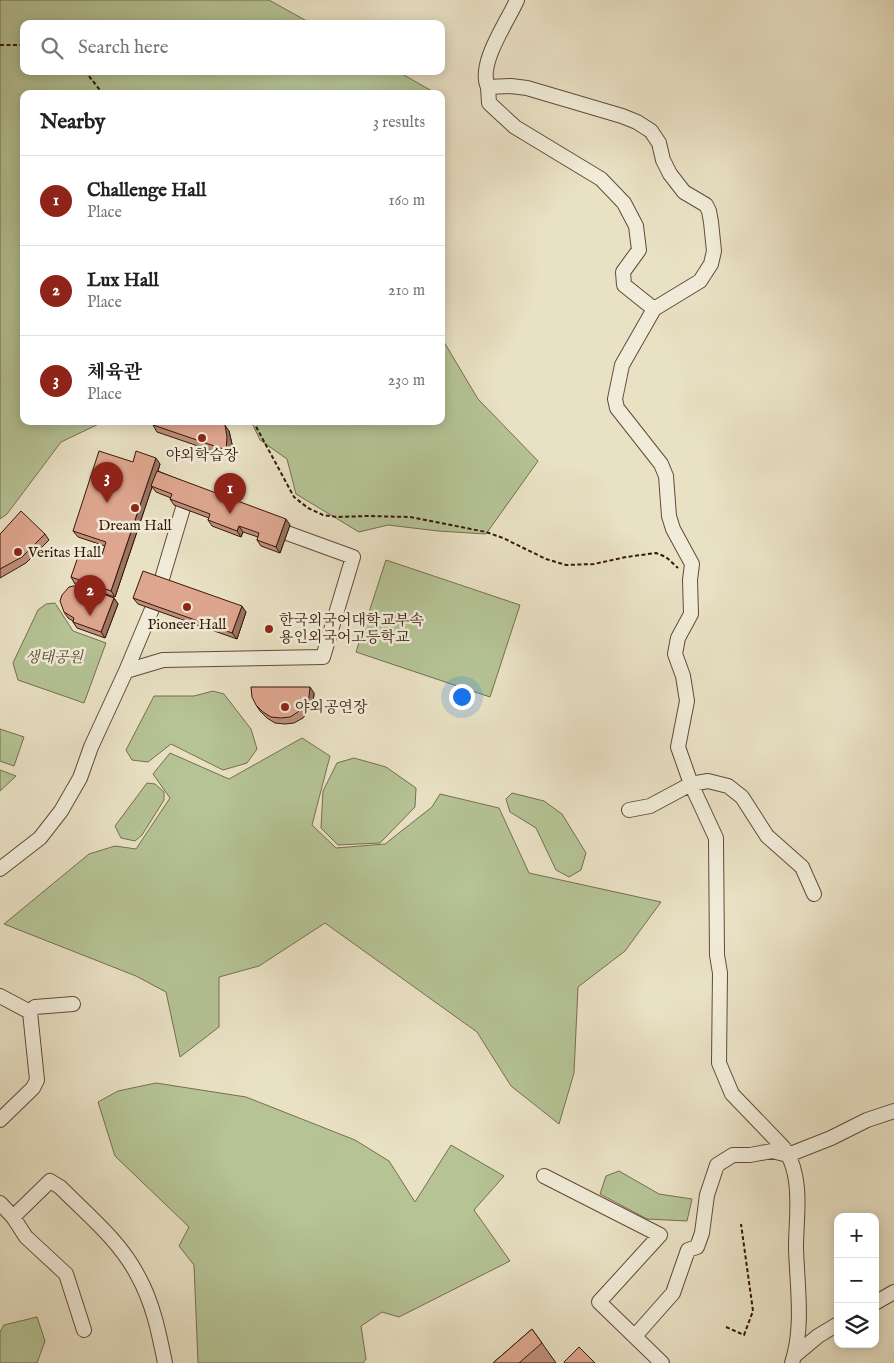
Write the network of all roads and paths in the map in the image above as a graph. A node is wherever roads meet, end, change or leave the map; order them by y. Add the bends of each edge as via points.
1 (517, 0) edge
2 (0, 45) edge
3 (20, 45) edge
4 (88, 75) edge
5 (488, 87) junction
6 (100, 90) edge
7 (654, 309) junction
8 (255, 425) edge
9 (183, 508) edge
10 (287, 534) dead end
11 (690, 580) junction
12 (160, 582) edge
13 (152, 609) edge
14 (126, 671) junction
15 (691, 784) junction
16 (630, 810) dead end
17 (0, 868) edge
18 (814, 894) dead end
19 (0, 996) edge
20 (73, 1004) dead end
21 (30, 1012) junction
22 (894, 1111) edge
23 (1, 1114) edge
24 (788, 1155) junction
25 (544, 1176) dead end
26 (0, 1203) edge
27 (13, 1218) junction
28 (742, 1224) dead end
29 (894, 1292) edge
30 (879, 1301) edge
31 (726, 1326) dead end
32 (834, 1326) edge
33 (84, 1330) dead end
34 (635, 1336) junction
35 (793, 1360) edge
36 (165, 1363) edge
37 (662, 1363) edge

1 - 5 street via 491,52 487,68
2 - 3 path
4 - 6 path
5 - 7 street via 489,103 515,127 601,179 624,203 636,226 639,250 623,272 624,286
5 - 7 street via 527,88 622,116 645,127 656,138 670,174 684,192 702,202 709,211 714,251 711,264 700,281
7 - 11 street via 622,366 614,399 617,408 661,464 666,476 673,529 692,564
8 - 11 path via 294,496 323,515 410,517 486,532 566,565 594,564 656,553 666,557
9 - 12 street
10 - 14 street via 353,557 323,656 163,660
11 - 15 street via 691,614 678,638 675,654 687,701 678,747
13 - 14 street
14 - 17 street via 80,778 61,811 40,838
15 - 16 street via 650,806
15 - 18 street via 714,782 728,786 742,796 768,836 802,867
15 - 24 street via 716,838 720,973 718,1063 732,1094
19 - 21 street
20 - 21 street via 35,1007
21 - 23 street via 38,1080 34,1088
22 - 24 street
24 - 34 street via 772,1151 733,1155 717,1165 707,1195 697,1247 688,1250 673,1293
24 - 35 street via 797,1193 798,1316
25 - 34 street via 660,1235 599,1302
26 - 27 street
27 - 33 street via 26,1237 66,1274
27 - 36 street via 50,1181 60,1187 112,1238 138,1276 157,1321
28 - 31 path via 753,1311 744,1335
29 - 30 street
32 - 35 street via 818,1336
34 - 37 street

